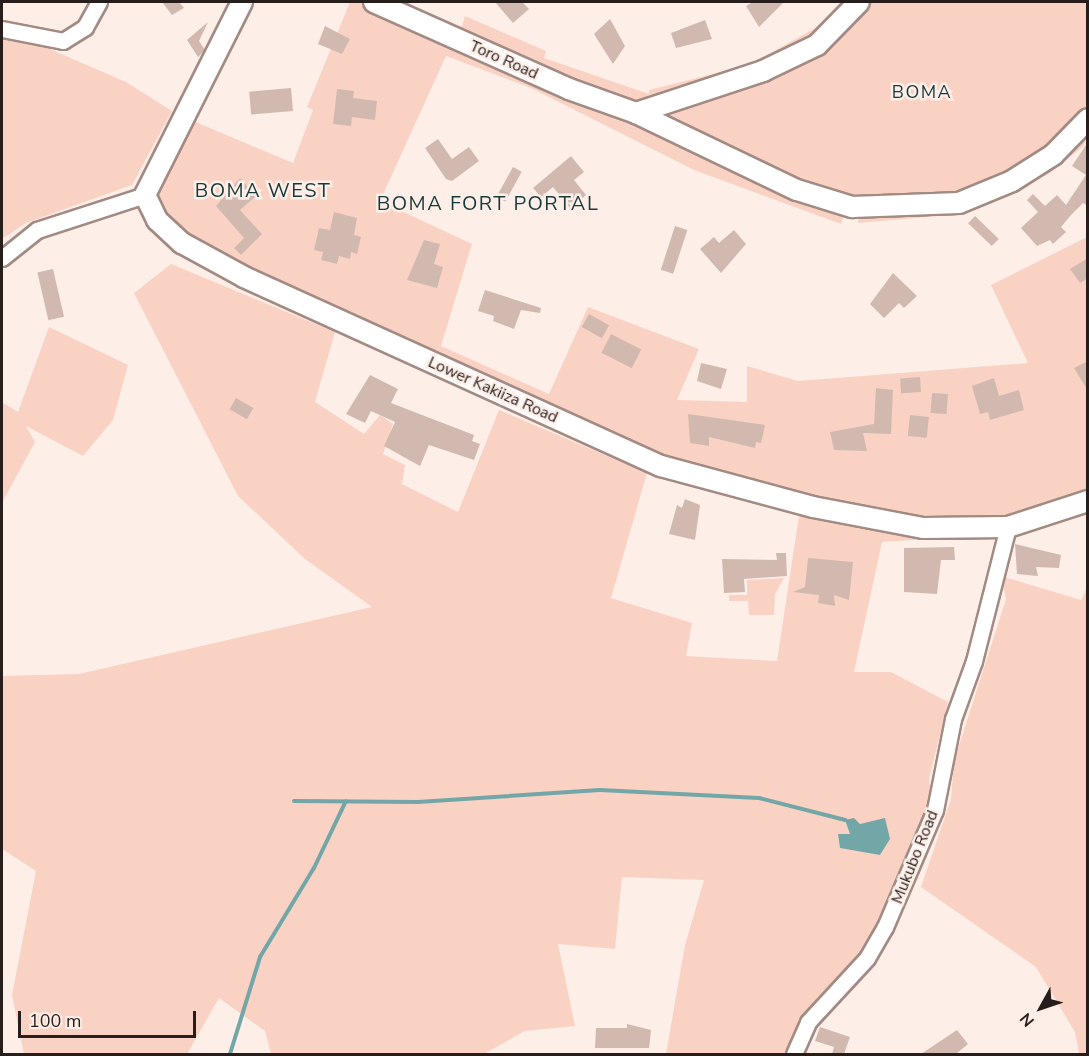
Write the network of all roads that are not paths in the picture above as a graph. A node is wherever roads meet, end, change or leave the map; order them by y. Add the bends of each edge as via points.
1 (99, 2) edge
2 (242, 2) edge
3 (374, 2) edge
4 (859, 2) edge
5 (2, 29) edge
6 (636, 113) junction
7 (1088, 119) edge
8 (145, 195) junction
9 (2, 258) edge
10 (1088, 501) edge
11 (1008, 527) junction
12 (794, 1054) edge

1 - 5 street via 85,27 63,41
2 - 8 main road
3 - 6 main road, Toro Road via 568,89
4 - 6 main road via 817,45 764,71
6 - 7 main road, Toro Road via 797,190 852,207 959,203 1012,181 1053,155
8 - 9 street via 37,230
8 - 11 main road, Lower Kakiiza Road via 166,231 244,277 662,466 886,524
10 - 11 main road, Lower Kakiiza Road
11 - 12 street, Mukubo Road via 974,661 953,719 935,810 873,947 808,1022

